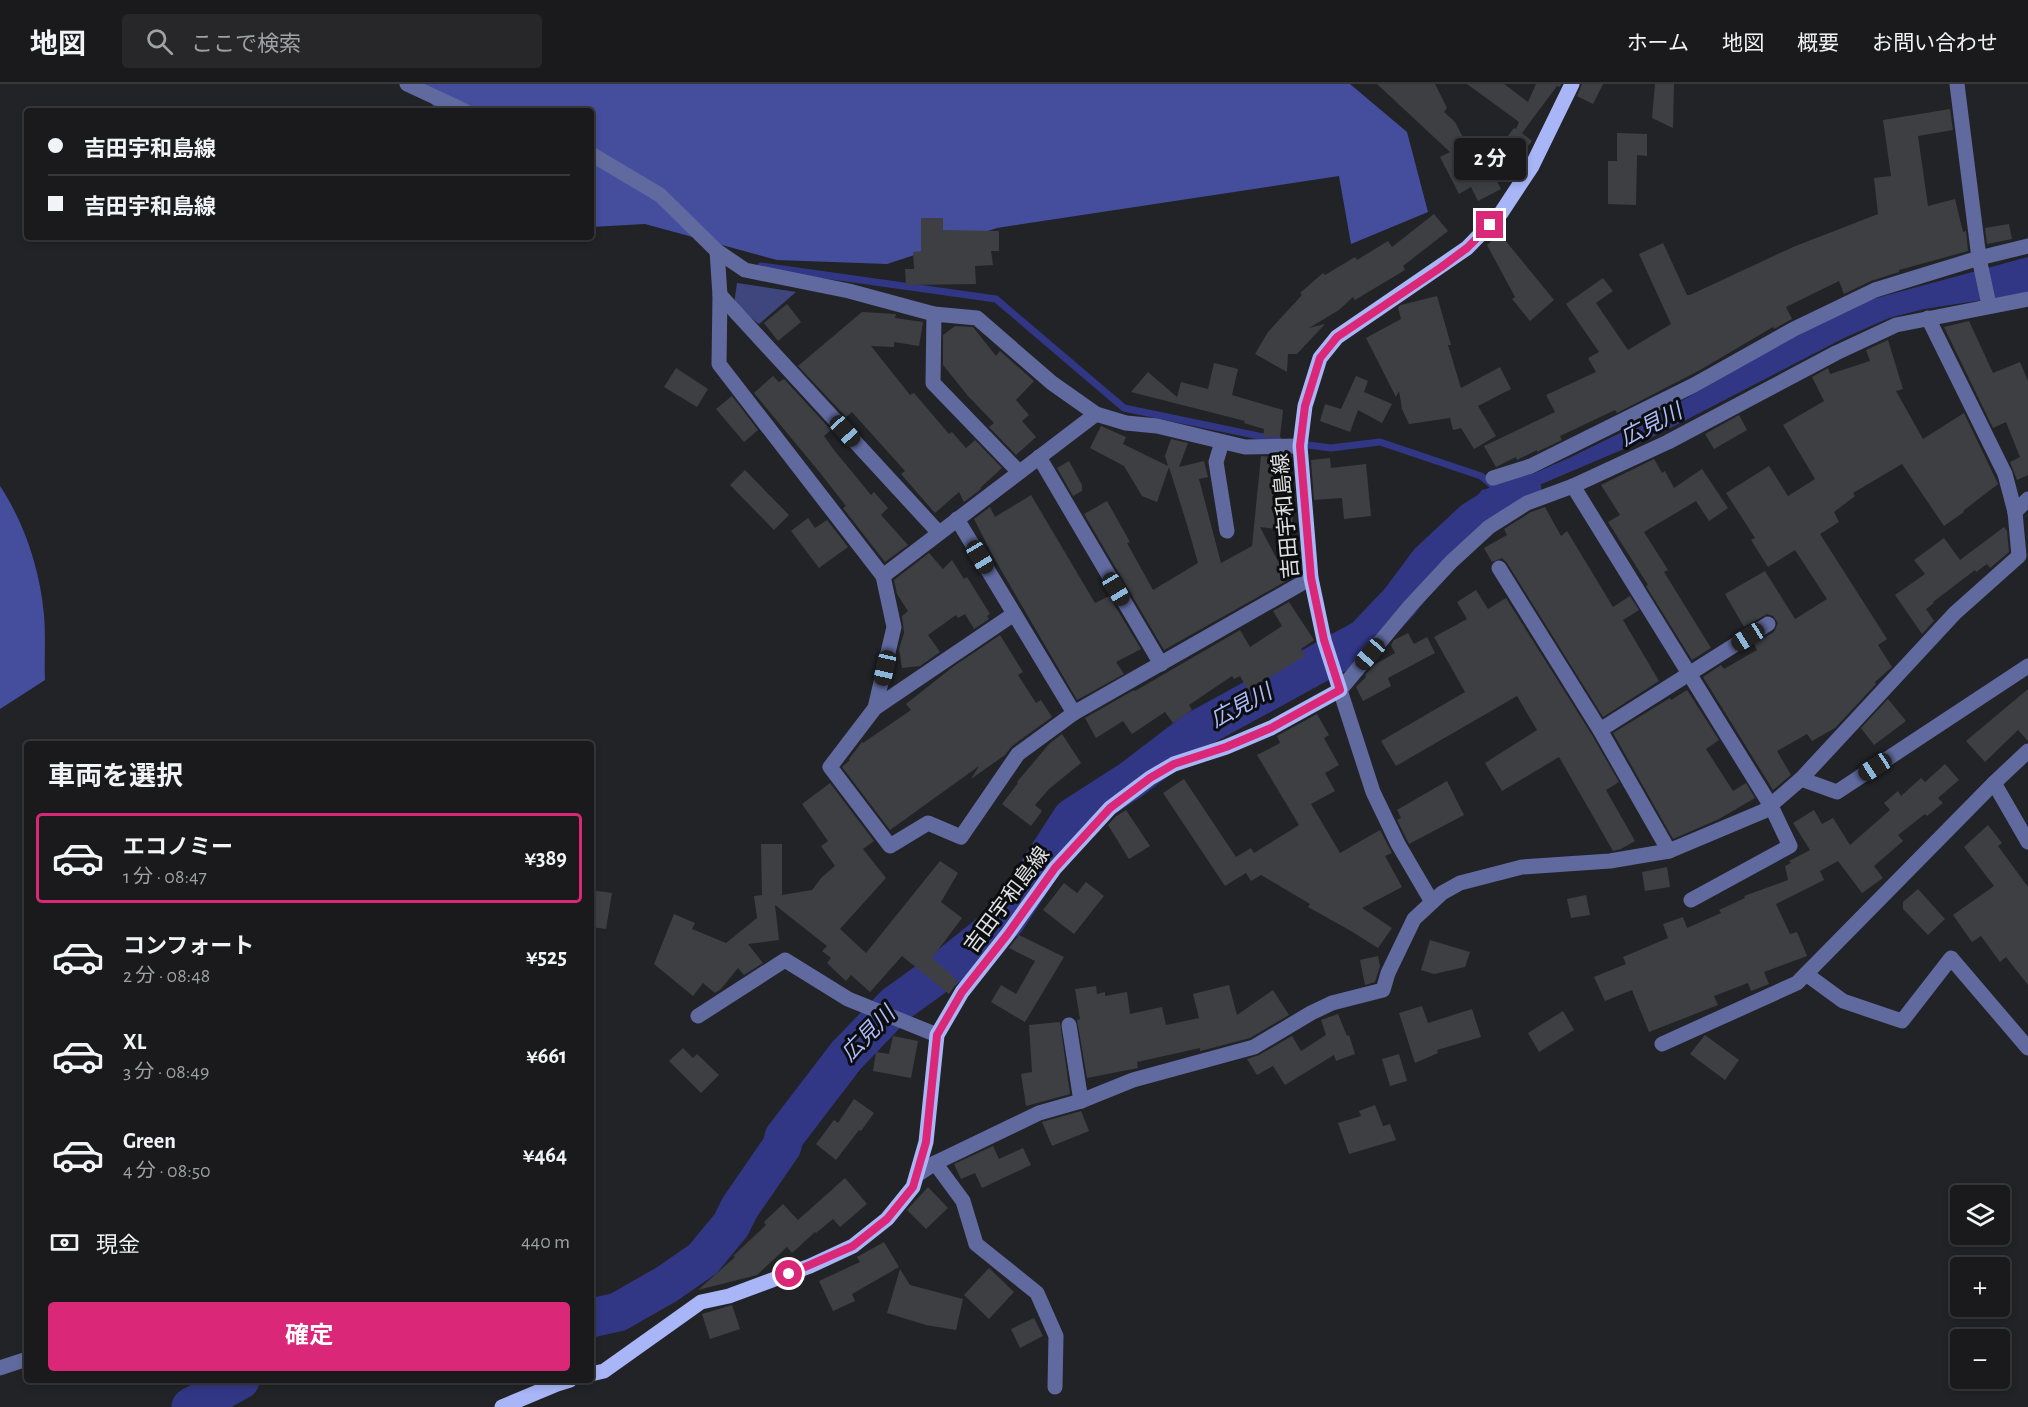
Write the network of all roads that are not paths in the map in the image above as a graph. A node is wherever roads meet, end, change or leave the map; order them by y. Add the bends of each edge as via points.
1 (407, 84) edge
2 (1572, 84) edge
3 (1957, 84) edge
4 (459, 108) edge
5 (594, 155) edge
6 (2028, 246) edge
7 (717, 251) junction
8 (1980, 262) junction
9 (720, 295) junction
10 (2028, 299) edge
11 (1988, 302) junction
12 (934, 314) junction
13 (1928, 318) junction
14 (1096, 414) junction
15 (1222, 442) junction
16 (1300, 446) junction
17 (1039, 457) junction
18 (1019, 472) junction
19 (1493, 478) dead end
20 (1573, 486) junction
21 (2028, 499) edge
22 (2015, 512) junction
23 (957, 519) junction
24 (1227, 531) dead end
25 (939, 533) junction
26 (1499, 568) dead end
27 (883, 576) junction
28 (1311, 578) junction
29 (1014, 614) junction
30 (1768, 624) dead end
31 (1161, 664) junction
32 (2028, 666) edge
33 (1689, 674) junction
34 (1340, 690) junction
35 (875, 708) junction
36 (1074, 713) junction
37 (1600, 730) junction
38 (2028, 751) edge
39 (1801, 779) junction
40 (1994, 783) junction
41 (1771, 806) junction
42 (2028, 842) edge
43 (1669, 851) junction
44 (1691, 900) dead end
45 (1432, 902) junction
46 (1806, 974) junction
47 (698, 1016) dead end
48 (1069, 1025) dead end
49 (937, 1035) junction
50 (1662, 1044) dead end
51 (2028, 1048) edge
52 (1081, 1101) junction
53 (934, 1163) junction
54 (917, 1175) junction
55 (24, 1360) edge
56 (0, 1368) edge
57 (594, 1373) edge
58 (560, 1383) edge
59 (1055, 1387) dead end
60 (502, 1407) edge

1 - 4 street
2 - 16 main road, 吉田宇和島線 via 1532,166 1501,213 1467,248 1337,337 1320,358 1305,406
3 - 8 street
5 - 7 street via 660,195
6 - 8 street
7 - 9 street
7 - 12 street via 745,270 849,291
8 - 11 street
8 - 19 street via 1875,290 1531,466
9 - 25 street
9 - 27 street via 719,364
10 - 11 street
11 - 13 street
12 - 14 street via 977,318
12 - 18 street via 933,382
13 - 20 street via 1896,325 1861,340 1668,442
13 - 22 street via 2005,474
14 - 15 street
14 - 17 street
15 - 16 street via 1245,447
15 - 24 street via 1216,462
16 - 28 main road, 吉田宇和島線
17 - 18 street
17 - 31 street
18 - 23 street
20 - 33 street
20 - 34 street via 1527,503 1489,527 1410,606
21 - 22 street
22 - 39 street via 2019,556 1954,613
23 - 25 street
23 - 29 street
25 - 27 street
26 - 37 street
27 - 35 street via 894,627
28 - 31 street
28 - 34 main road, 吉田宇和島線
29 - 35 street
29 - 36 street
30 - 33 street
31 - 36 street
32 - 39 street via 1837,792
33 - 37 street
33 - 41 street
34 - 45 street via 1373,792
34 - 49 main road, 吉田宇和島線 via 1271,728 1174,764 1110,808 1055,868 962,992
35 - 36 street via 830,767 890,846 928,822 961,837 1018,754
37 - 43 street
38 - 40 street
39 - 41 street
40 - 42 street
40 - 46 street
41 - 43 street
41 - 44 street via 1790,846
43 - 45 street via 1610,861 1522,867 1460,883
45 - 52 street via 1414,919 1383,990 1332,1002 1254,1047 1133,1080
46 - 50 street via 1797,983
46 - 51 street via 1843,1001 1902,1021 1951,958
47 - 49 street via 785,960 848,999
48 - 52 street
49 - 54 main road, 吉田宇和島線 via 926,1142
52 - 53 street via 1039,1113
53 - 54 street
53 - 59 street via 963,1201 976,1244 1037,1293 1056,1336
54 - 57 main road, 吉田宇和島線 via 913,1187 887,1219 853,1246 729,1296 701,1302 604,1371
55 - 56 street
58 - 60 main road

